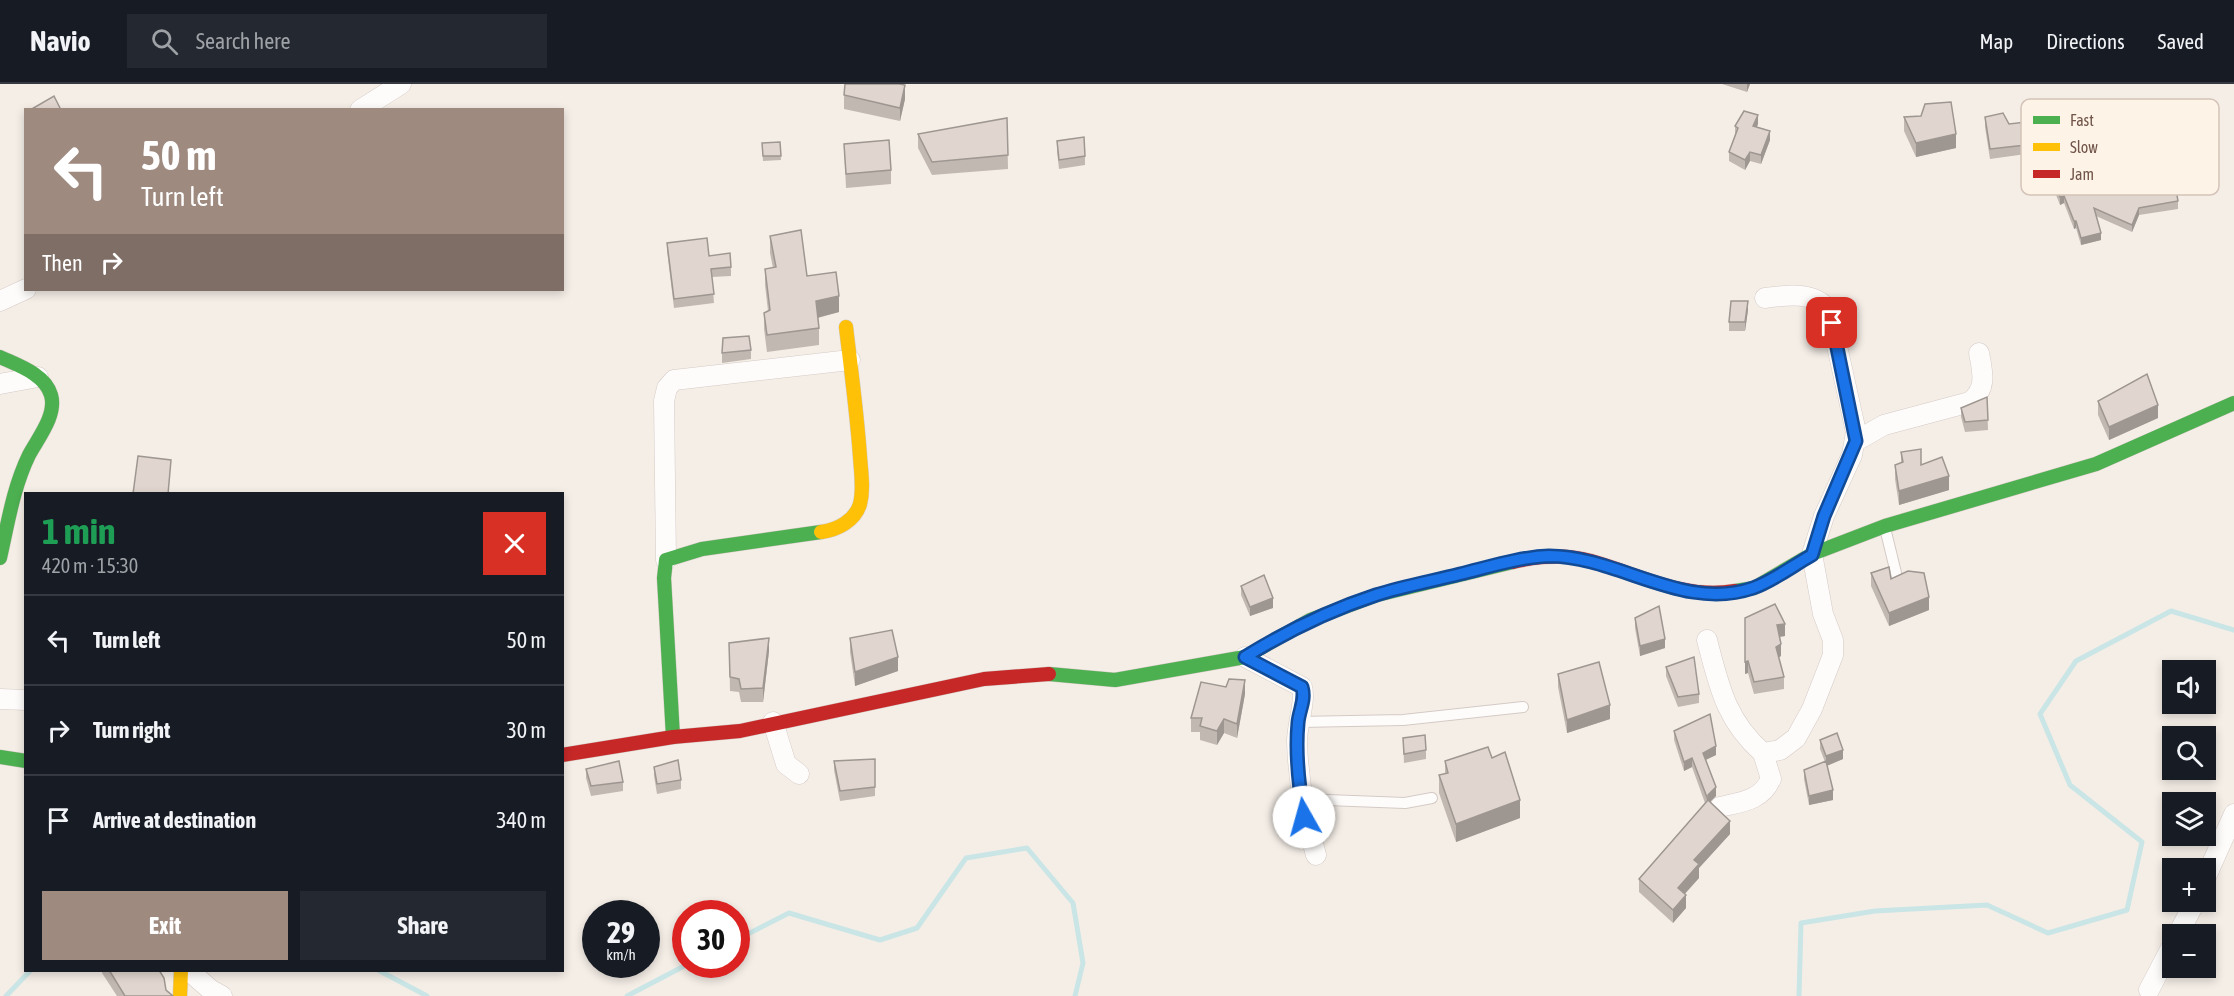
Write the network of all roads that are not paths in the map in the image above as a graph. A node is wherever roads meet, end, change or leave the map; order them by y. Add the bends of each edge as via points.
1 (400, 84) edge
2 (363, 108) edge
3 (24, 290) edge
4 (1765, 298) dead end
5 (0, 301) edge
6 (846, 327) dead end
7 (1979, 353) dead end
8 (0, 357) edge
9 (850, 360) junction
10 (38, 376) junction
11 (0, 384) edge
12 (2234, 403) edge
13 (1856, 441) junction
14 (1885, 526) junction
15 (1812, 555) junction
16 (0, 558) edge
17 (666, 560) junction
18 (1897, 577) edge
19 (1707, 640) dead end
20 (1245, 657) junction
21 (0, 699) edge
22 (24, 700) edge
23 (1523, 707) dead end
24 (773, 722) junction
25 (1298, 722) junction
26 (673, 737) junction
27 (1763, 753) junction
28 (564, 755) edge
29 (0, 757) edge
30 (24, 762) edge
31 (799, 774) dead end
32 (1432, 798) dead end
33 (1302, 800) junction
34 (1720, 807) dead end
35 (2234, 814) edge
36 (1316, 855) dead end
37 (2214, 858) edge
38 (2162, 965) edge
39 (181, 972) edge
40 (190, 972) edge
41 (2149, 990) dead end
42 (180, 996) edge
43 (222, 996) edge

1 - 2 street
3 - 5 street
4 - 13 street via 1811,298 1829,310
6 - 9 street
7 - 13 street via 1984,379 1979,395 1970,402 1884,425
8 - 10 street
9 - 17 street via 862,488 854,516 834,530 702,549
9 - 17 street via 674,380 664,401
10 - 11 street
10 - 16 street via 51,396 52,409 21,476
12 - 14 street via 2096,464
13 - 15 street
14 - 15 street
14 - 18 lane
15 - 20 street via 1754,588 1720,594 1647,581 1589,560 1548,556 1517,561 1377,595 1310,620
15 - 27 street via 1823,614 1833,640 1832,663 1796,738 1780,750
17 - 26 street
19 - 27 street via 1734,723
20 - 24 street via 1115,680 1044,674 984,679
20 - 25 street via 1302,687 1304,702
21 - 22 street
23 - 25 lane via 1403,720
24 - 26 street via 740,731
24 - 31 street via 786,764
25 - 33 street
26 - 28 street
27 - 34 street via 1771,779 1765,790 1753,800
29 - 30 street
32 - 33 lane via 1405,802
33 - 36 street
35 - 37 street
38 - 41 street
39 - 42 street
40 - 43 street

